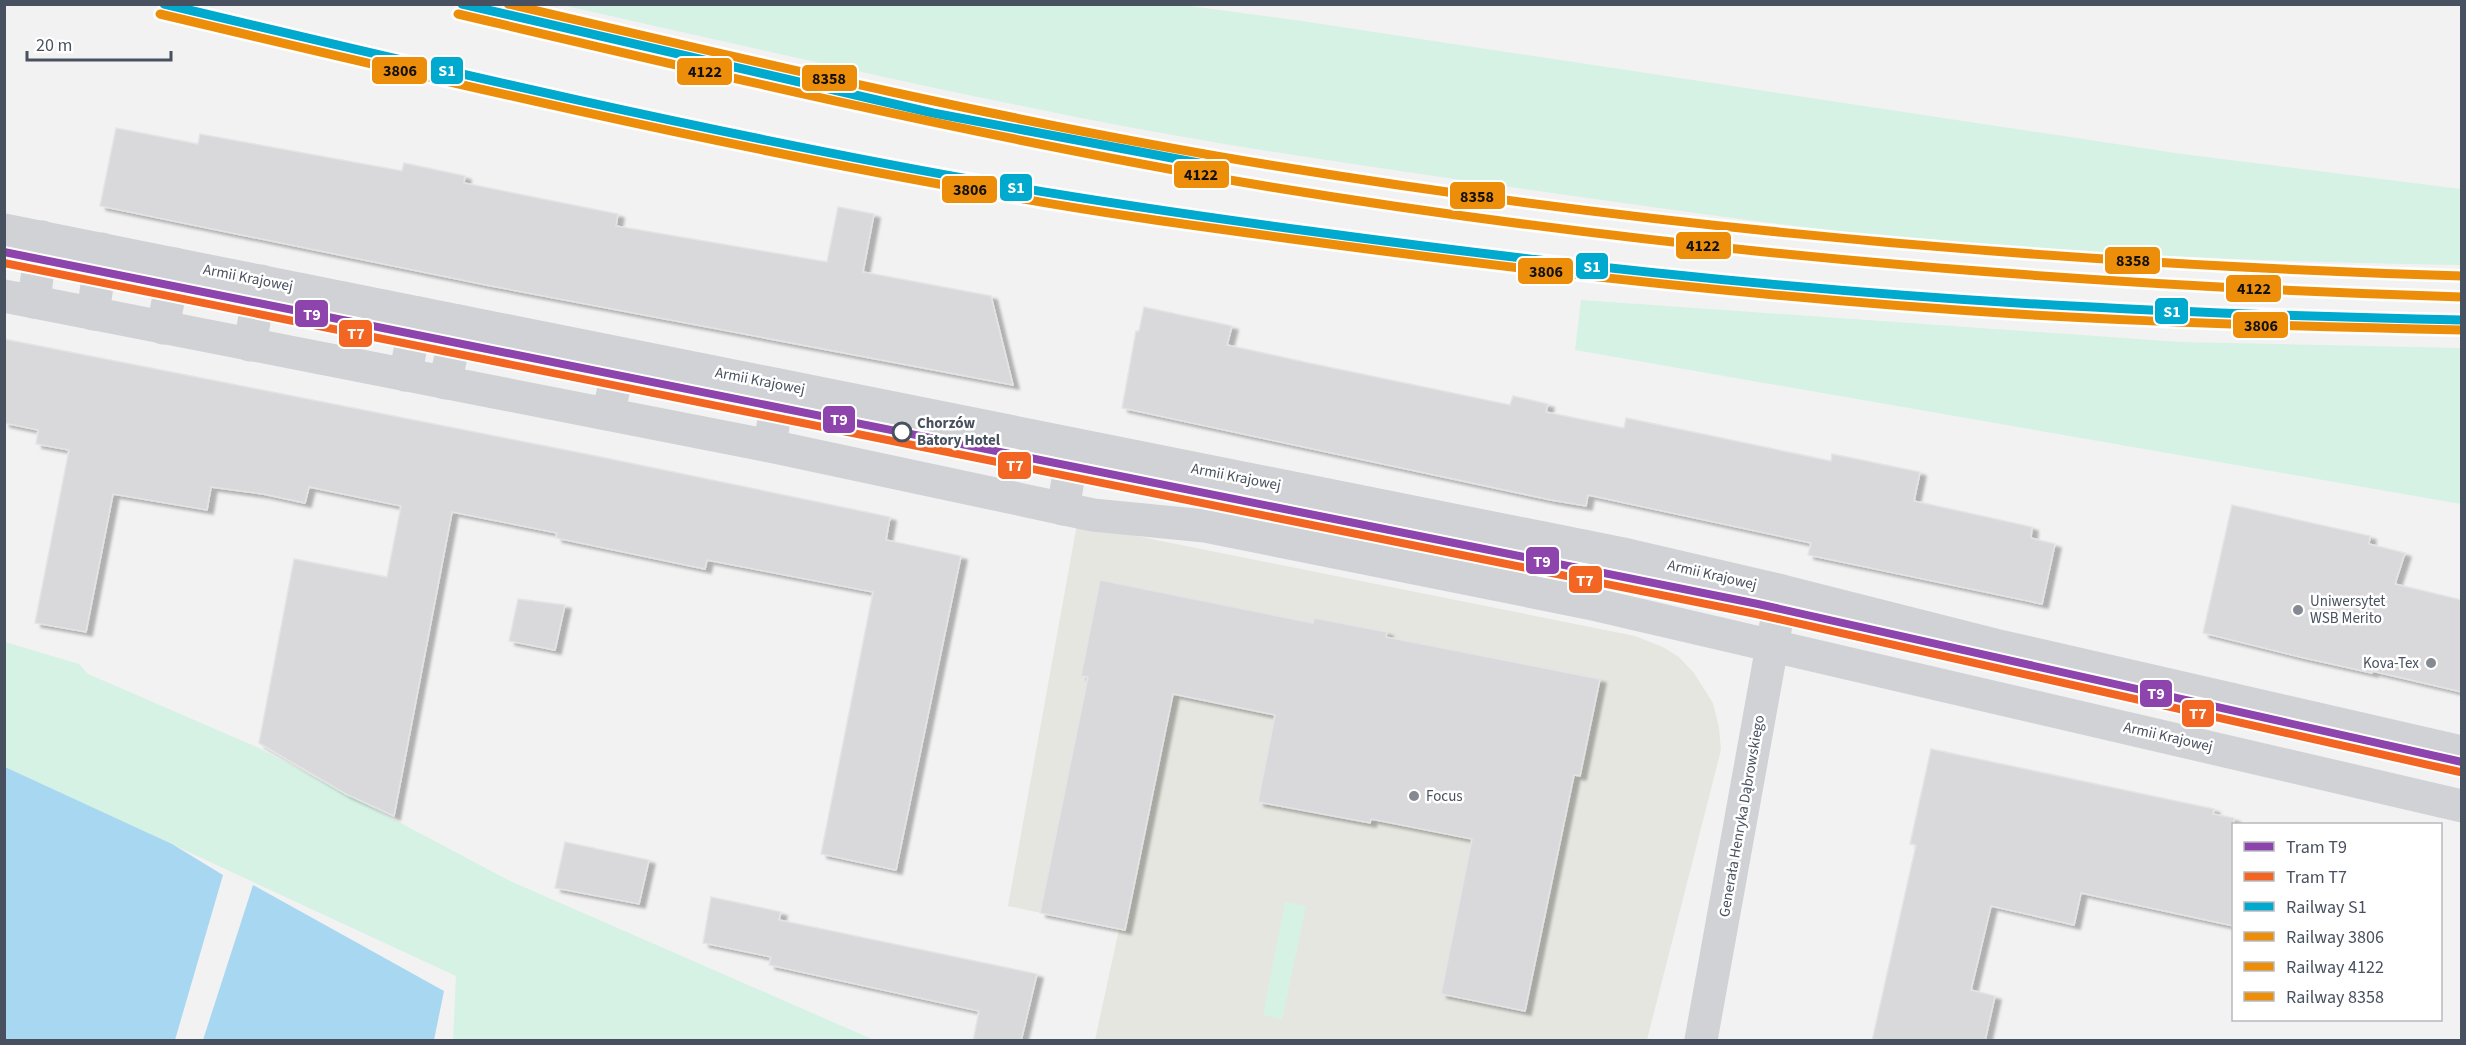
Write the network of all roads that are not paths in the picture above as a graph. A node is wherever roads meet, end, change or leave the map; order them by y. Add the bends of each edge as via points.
1 (4, 230) edge
2 (42, 237) junction
3 (102, 249) junction
4 (175, 264) junction
5 (261, 281) junction
6 (19, 299) edge
7 (418, 313) junction
8 (93, 314) junction
9 (459, 321) junction
10 (163, 328) junction
11 (250, 345) junction
12 (622, 354) junction
13 (405, 375) junction
14 (445, 383) junction
15 (779, 385) junction
16 (608, 414) junction
17 (1074, 445) junction
18 (770, 446) junction
19 (1064, 509) junction
20 (1782, 591) junction
21 (1772, 645) junction
22 (2462, 752) edge
23 (2462, 806) edge
24 (1701, 1041) edge

1 - 2 street, Armii Krajowej
2 - 3 street, Armii Krajowej
2 - 6 street
3 - 4 street, Armii Krajowej
3 - 8 street
4 - 5 street, Armii Krajowej
4 - 10 street
5 - 7 street, Armii Krajowej
5 - 11 street
6 - 8 street, Armii Krajowej
7 - 9 street, Armii Krajowej
7 - 13 street
8 - 10 street, Armii Krajowej
9 - 12 street, Armii Krajowej
9 - 14 street
10 - 11 street, Armii Krajowej
11 - 13 street, Armii Krajowej
12 - 15 street, Armii Krajowej
12 - 16 street
13 - 14 street, Armii Krajowej
14 - 16 street, Armii Krajowej
15 - 17 street, Armii Krajowej
15 - 18 street
16 - 18 street, Armii Krajowej
17 - 19 street
17 - 20 street, Armii Krajowej via 1628,555
18 - 19 street, Armii Krajowej
19 - 21 street, Armii Krajowej via 1205,526
20 - 21 street, Generała Henryka Dąbrowskiego
20 - 22 street, Armii Krajowej via 1995,645
21 - 23 street, Armii Krajowej
21 - 24 street, Generała Henryka Dąbrowskiego

